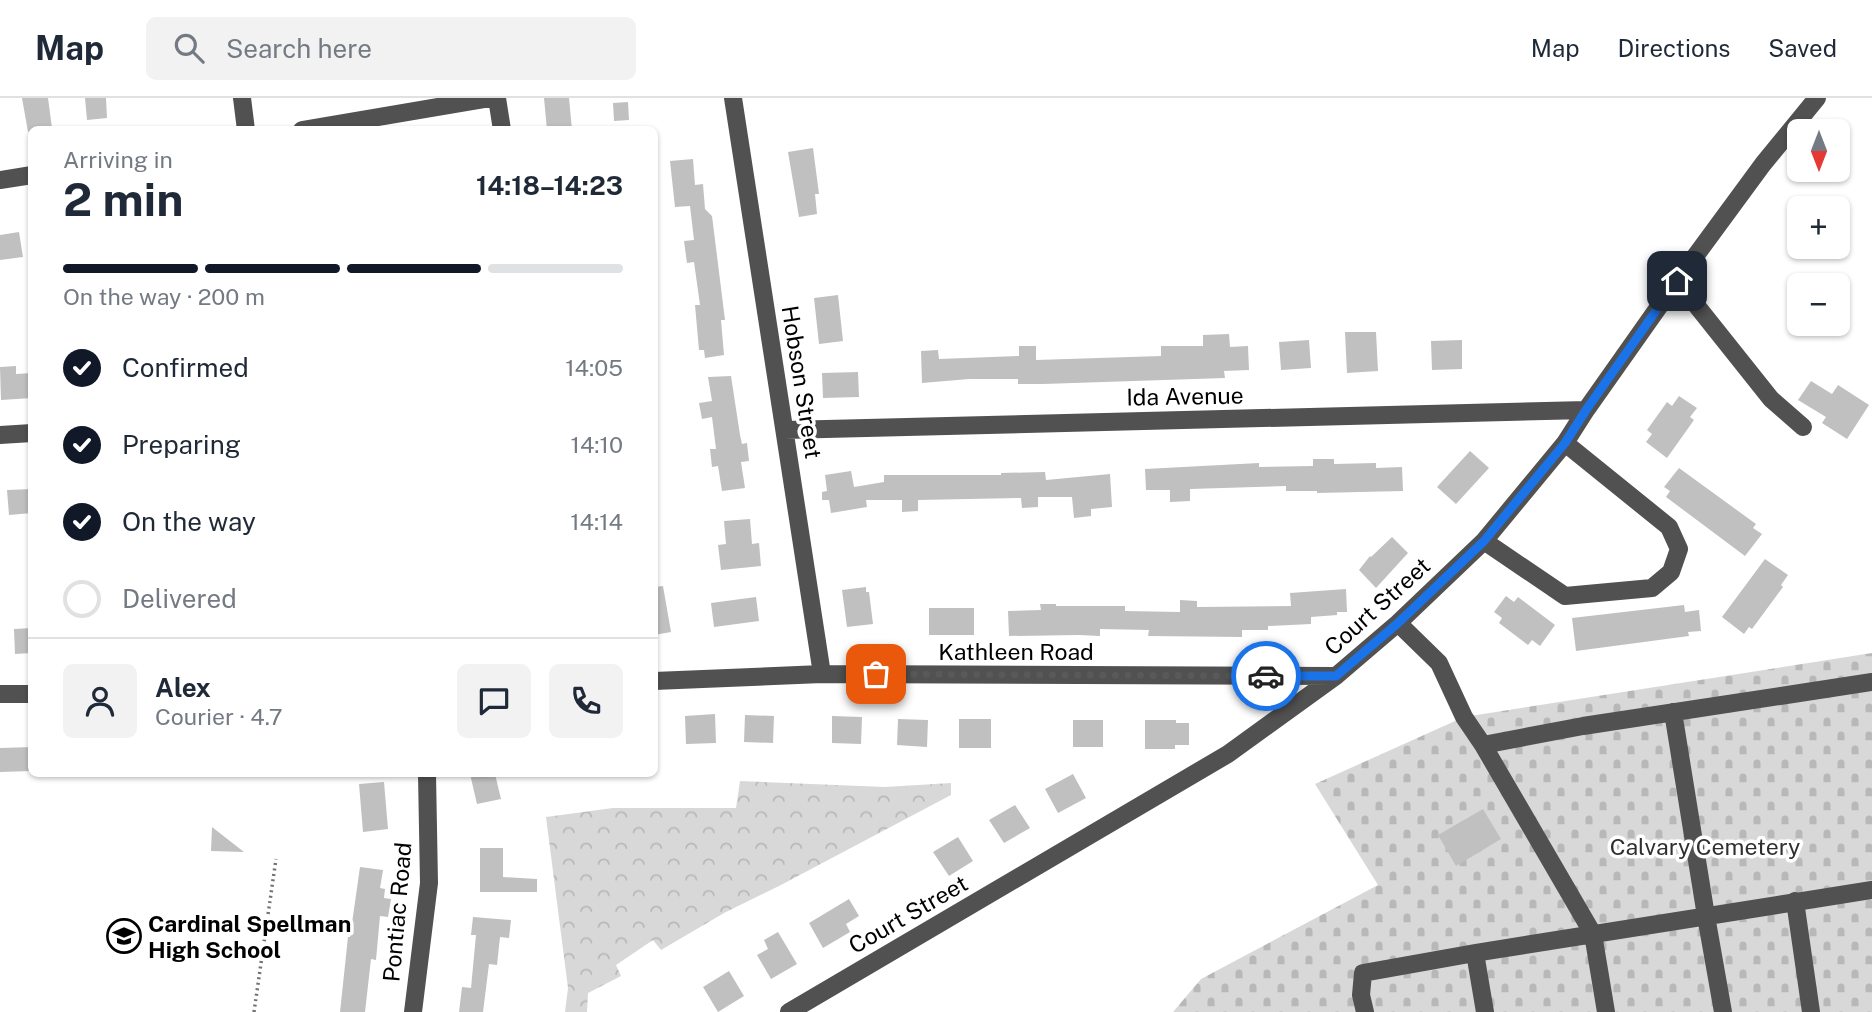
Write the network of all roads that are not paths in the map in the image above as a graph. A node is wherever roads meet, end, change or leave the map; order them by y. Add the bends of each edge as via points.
1 (242, 98) edge
2 (491, 98) edge
3 (497, 98) edge
4 (733, 98) edge
5 (1816, 98) edge
6 (246, 126) edge
7 (326, 126) edge
8 (501, 126) edge
9 (28, 176) edge
10 (0, 180) edge
11 (1677, 281) junction
12 (1586, 410) junction
13 (1803, 428) dead end
14 (785, 430) junction
15 (28, 433) edge
16 (0, 435) edge
17 (1565, 443) junction
18 (1484, 541) junction
19 (1398, 623) junction
20 (822, 674) junction
21 (1336, 676) junction
22 (658, 681) edge
23 (1872, 682) edge
24 (0, 694) edge
25 (28, 694) edge
26 (1673, 712) junction
27 (1483, 745) junction
28 (427, 777) edge
29 (1872, 892) edge
30 (1795, 901) junction
31 (1706, 916) junction
32 (1593, 934) junction
33 (1475, 953) junction
34 (414, 1012) edge
35 (789, 1012) edge
36 (1364, 1012) edge
37 (1485, 1012) edge
38 (1606, 1012) edge
39 (1723, 1012) edge
40 (1811, 1012) edge

1 - 6 street
2 - 7 street
3 - 8 street
4 - 14 street, Hobson Street
5 - 11 street, Court Street
9 - 10 street
11 - 12 street, Court Street
11 - 13 street via 1771,399
12 - 14 street, Ida Avenue
12 - 17 street, Court Street
14 - 20 street, Hobson Street
15 - 16 street
17 - 18 street, Court Street
17 - 18 street via 1669,527 1679,549 1671,572 1652,588 1564,596
18 - 19 street, Court Street
19 - 21 street, Court Street
19 - 27 street via 1439,663 1464,717
20 - 21 street, Kathleen Road
20 - 22 street, Kathleen Road
21 - 35 street, Court Street via 1228,754
23 - 26 street
24 - 25 street
26 - 27 street
26 - 31 street
27 - 32 street
28 - 34 street, Pontiac Road via 429,883
29 - 30 street
30 - 31 street
30 - 40 street
31 - 32 street
31 - 39 street
32 - 33 street
32 - 38 street
33 - 36 street via 1363,973
33 - 37 street

